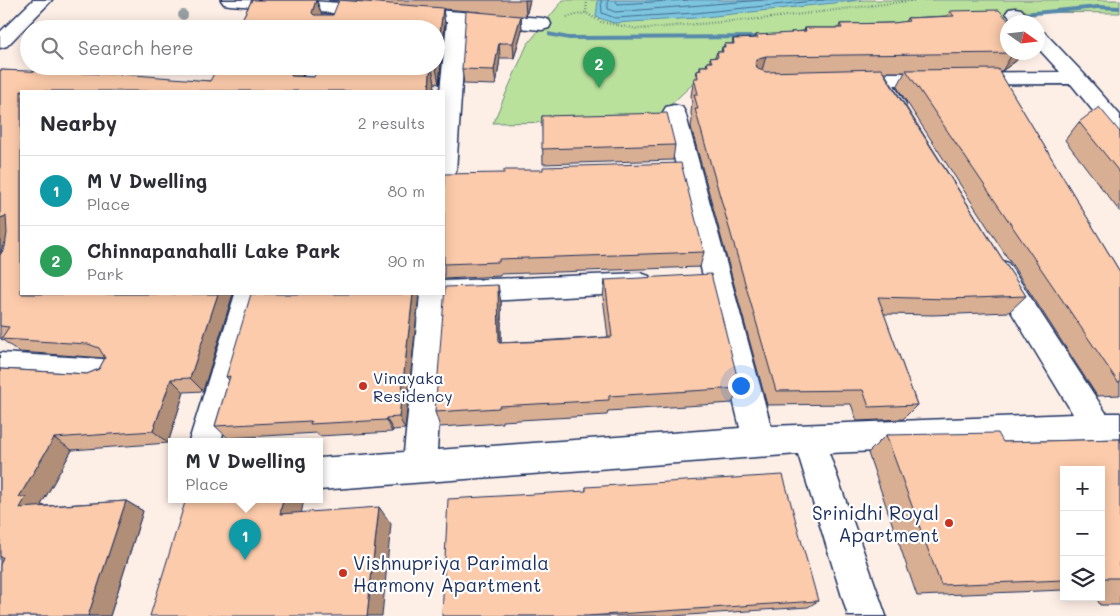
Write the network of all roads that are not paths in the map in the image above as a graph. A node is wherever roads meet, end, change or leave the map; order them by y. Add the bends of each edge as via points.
1 (43, 0) edge
2 (230, 0) edge
3 (315, 3) edge
4 (431, 7) edge
5 (457, 17) junction
6 (23, 20) edge
7 (20, 22) edge
8 (542, 24) dead end
9 (0, 42) edge
10 (1045, 44) edge
11 (314, 75) edge
12 (1077, 78) junction
13 (309, 90) edge
14 (674, 112) dead end
15 (906, 121) edge
16 (1120, 129) edge
17 (450, 174) edge
18 (989, 254) edge
19 (717, 279) junction
20 (445, 292) edge
21 (249, 295) edge
22 (434, 295) edge
23 (0, 366) edge
24 (103, 372) edge
25 (1109, 427) edge
26 (206, 438) edge
27 (809, 440) junction
28 (759, 441) junction
29 (419, 467) junction
30 (323, 474) edge
31 (867, 616) edge

1 - 6 street
2 - 3 street
3 - 4 street via 332,14
4 - 5 street
5 - 8 street via 505,13
5 - 17 street
7 - 9 street
10 - 12 street
11 - 13 street
12 - 15 street via 870,79
12 - 16 street
14 - 19 street via 679,169
18 - 25 street
19 - 20 street
19 - 28 street
21 - 26 street
22 - 29 street
23 - 24 street
25 - 27 street
27 - 28 street
27 - 31 street
28 - 29 street
29 - 30 street

